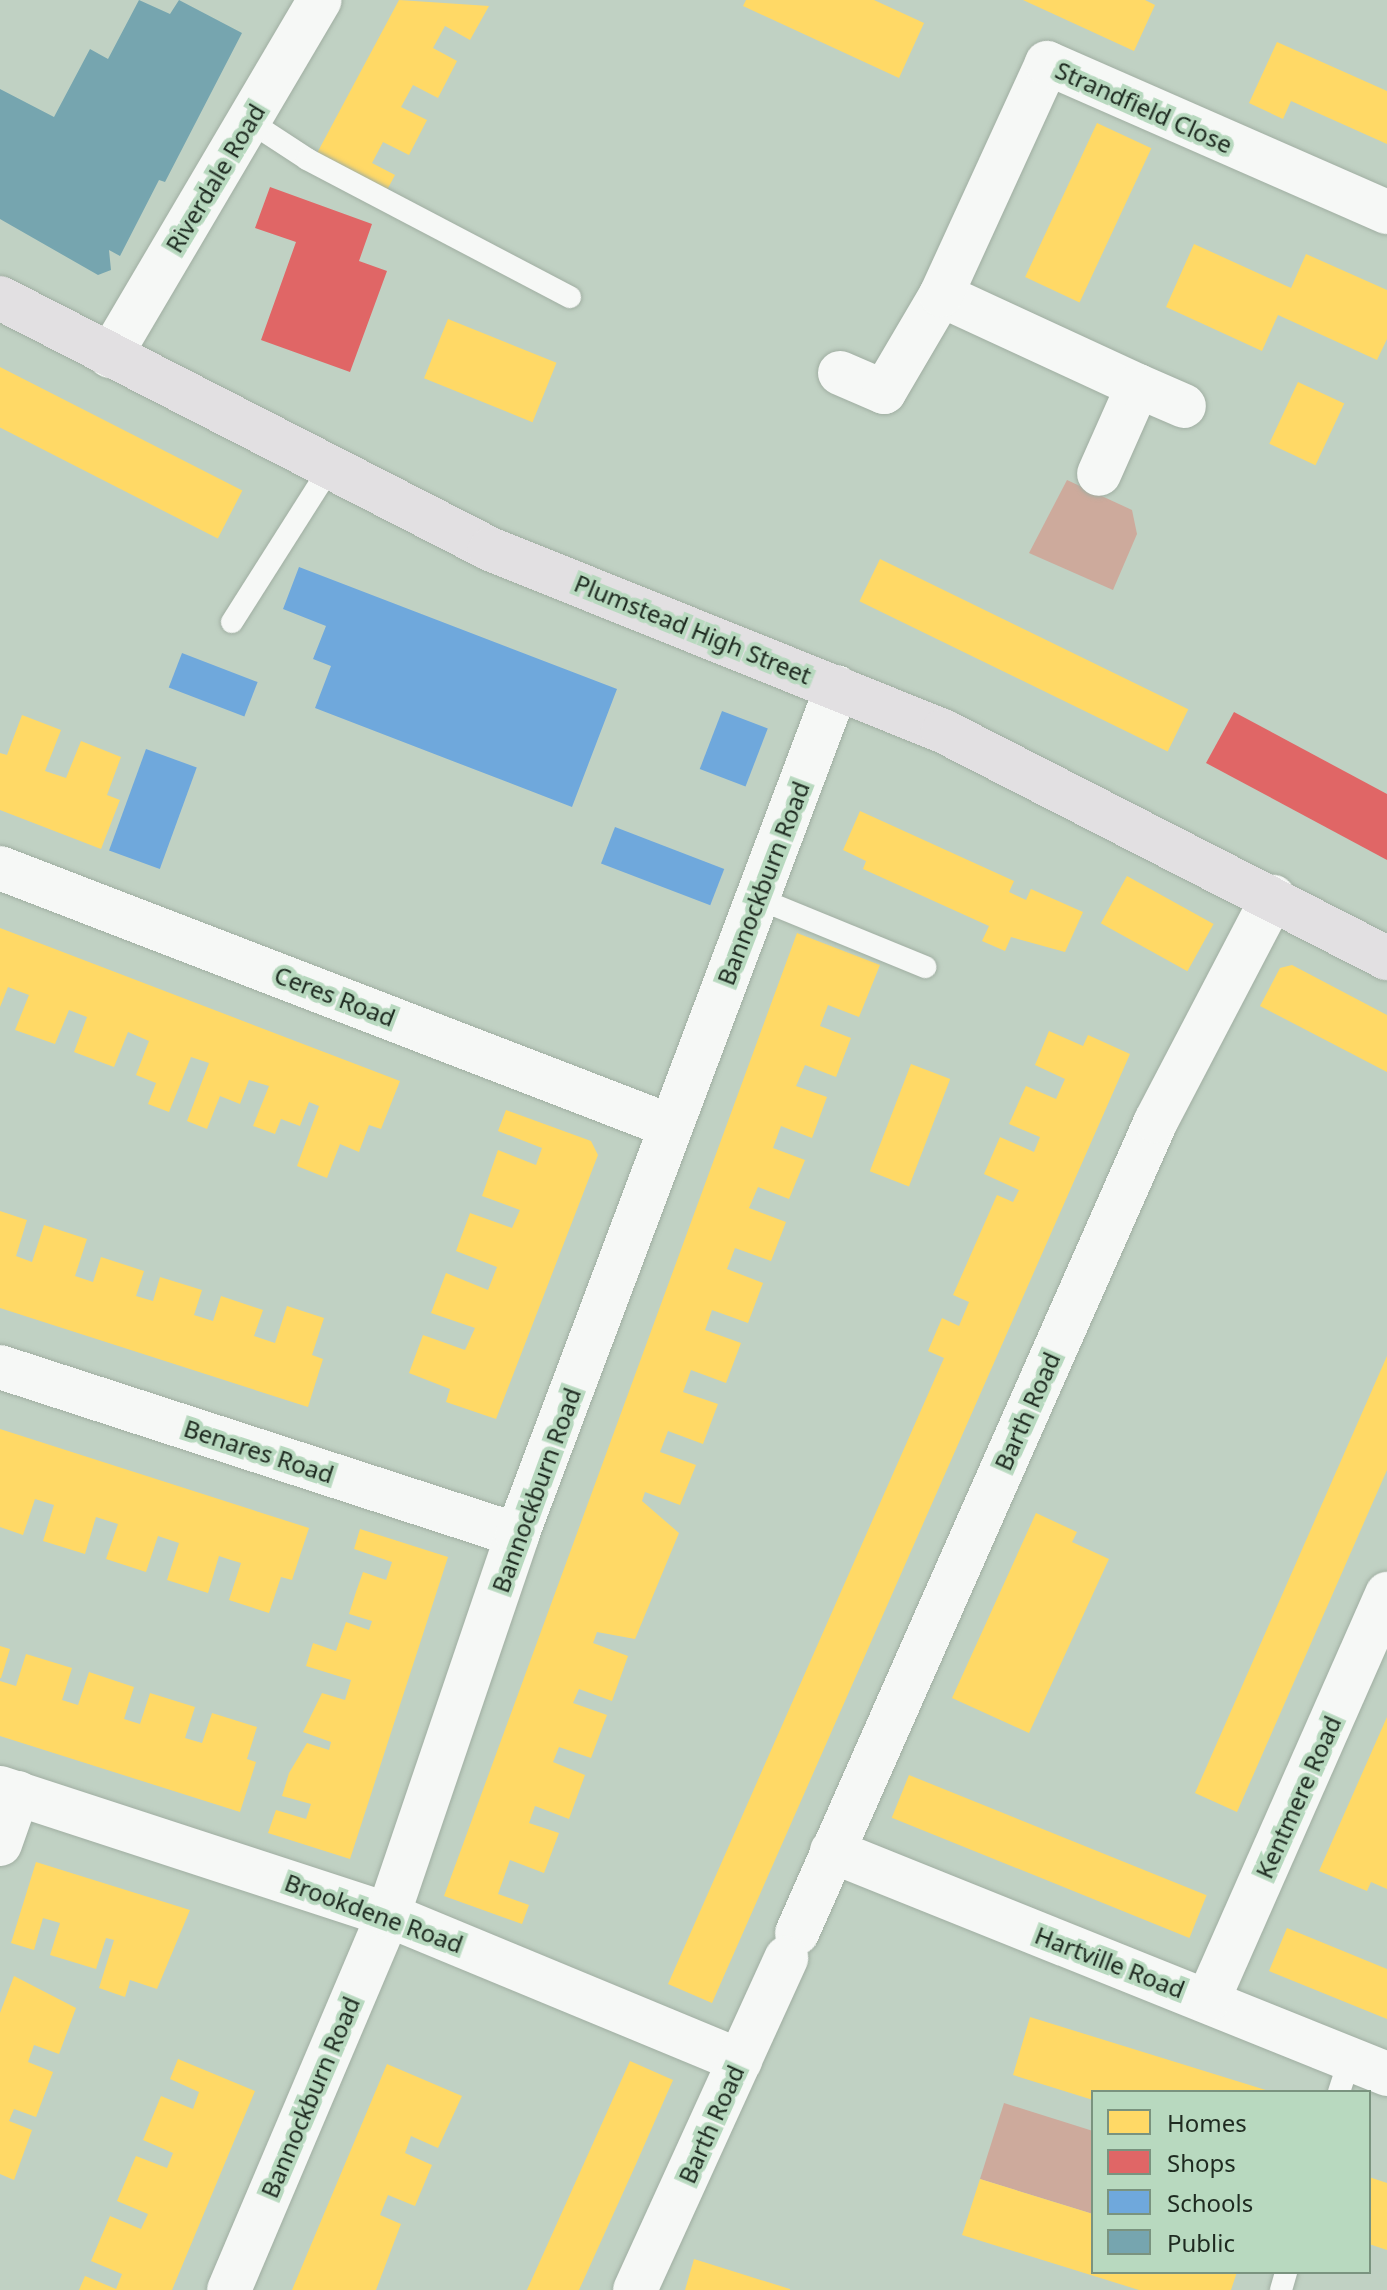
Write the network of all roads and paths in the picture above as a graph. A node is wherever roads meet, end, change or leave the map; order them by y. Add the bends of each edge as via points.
1 (320, 0) edge
2 (249, 121) junction
3 (1387, 212) edge
4 (941, 295) junction
5 (570, 297) dead end
6 (0, 298) edge
7 (110, 356) junction
8 (840, 373) dead end
9 (1138, 386) junction
10 (1184, 406) dead end
11 (328, 471) junction
12 (1099, 474) dead end
13 (232, 622) dead end
14 (837, 687) junction
15 (0, 868) edge
16 (1273, 897) junction
17 (757, 898) junction
18 (1387, 958) edge
19 (925, 967) dead end
20 (670, 1126) junction
21 (0, 1367) edge
22 (517, 1535) junction
23 (1387, 1594) edge
24 (9, 1790) edge
25 (0, 1844) edge
26 (832, 1851) junction
27 (388, 1915) junction
28 (1208, 2000) junction
29 (740, 2061) junction
30 (1359, 2075) edge
31 (229, 2290) edge
32 (635, 2290) edge

1 - 2 street, Riverdale Road
2 - 5 lane via 307,159
2 - 7 street, Riverdale Road
3 - 4 street, Strandfield Close via 1047,63
4 - 8 street, Strandfield Close via 884,392
4 - 9 street
6 - 7 main road, Plumstead High Street
7 - 11 main road, Plumstead High Street
9 - 10 street
9 - 12 street
11 - 13 lane
11 - 14 main road, Plumstead High Street via 490,549
14 - 16 main road, Plumstead High Street via 984,750
14 - 17 street, Bannockburn Road
15 - 20 street, Ceres Road
16 - 18 main road, Plumstead High Street
16 - 26 street, Barth Road via 1156,1121
17 - 19 lane
17 - 20 street, Bannockburn Road
20 - 22 street, Bannockburn Road
21 - 22 street, Benares Road
22 - 27 street, Bannockburn Road
23 - 28 street, Kentmere Road
24 - 25 street
24 - 27 street, Brookdene Road
26 - 28 street, Hartville Road
26 - 29 street, Barth Road
27 - 29 street, Brookdene Road
27 - 31 street, Bannockburn Road
28 - 30 street, Hartville Road
29 - 32 street, Barth Road

